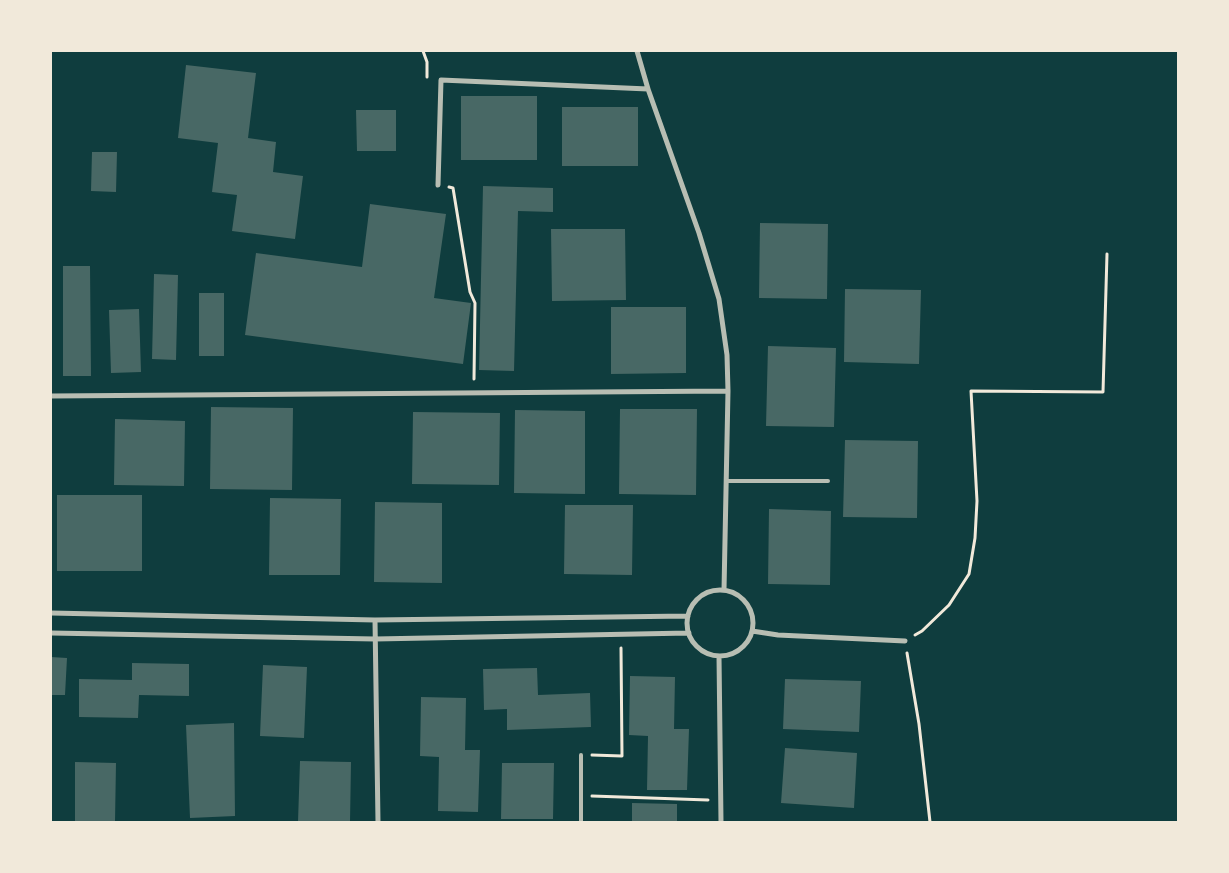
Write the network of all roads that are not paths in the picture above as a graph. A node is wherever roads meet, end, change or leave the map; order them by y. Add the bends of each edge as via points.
1 (637, 51) edge
2 (648, 89) junction
3 (438, 185) road end
4 (728, 391) junction
5 (51, 396) edge
6 (726, 481) junction
7 (828, 481) dead end
8 (724, 590) junction
9 (51, 613) edge
10 (688, 616) junction
11 (375, 620) junction
12 (752, 631) junction
13 (51, 633) edge
14 (689, 634) junction
15 (375, 639) junction
16 (905, 641) road end
17 (719, 656) junction
18 (581, 755) road end
19 (378, 822) edge
20 (581, 822) edge
21 (721, 822) edge

1 - 2 street
2 - 3 street via 441,80
2 - 4 street via 719,299 727,355
4 - 5 street
4 - 6 street
6 - 7 lane
6 - 8 street
8 - 10 street via 705,593 691,607
8 - 12 street via 744,600 752,615
9 - 11 street
10 - 11 street
10 - 14 street
11 - 15 street
12 - 16 street
12 - 17 street via 740,649 730,655
13 - 15 street
14 - 15 street
14 - 17 street via 701,650
15 - 19 street
17 - 21 street
18 - 20 lane

